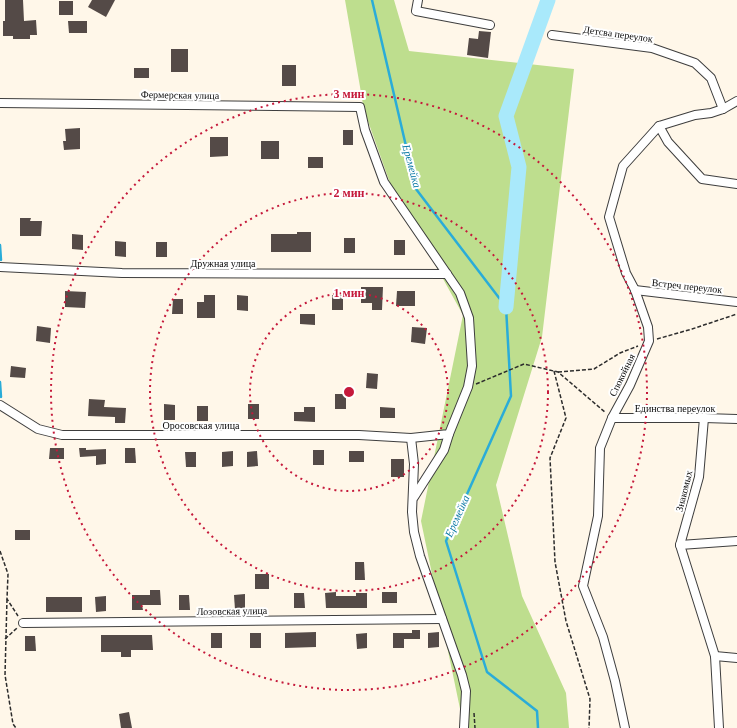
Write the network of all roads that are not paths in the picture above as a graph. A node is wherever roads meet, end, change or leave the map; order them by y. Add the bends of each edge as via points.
1 (418, 0) edge
2 (490, 25) dead end
3 (552, 35) dead end
4 (737, 101) edge
5 (0, 102) edge
6 (723, 109) junction
7 (659, 126) junction
8 (737, 184) edge
9 (0, 267) edge
10 (447, 274) junction
11 (635, 290) junction
12 (737, 302) edge
13 (0, 405) edge
14 (612, 418) junction
15 (704, 418) junction
16 (737, 420) edge
17 (448, 434) junction
18 (411, 438) junction
19 (413, 498) junction
20 (737, 541) edge
21 (680, 545) junction
22 (442, 619) junction
23 (23, 623) road end
24 (714, 656) junction
25 (737, 658) edge
26 (464, 728) edge
27 (625, 728) edge
28 (719, 728) edge

1 - 2 street via 416,11
3 - 6 street, Детсва переулок via 652,48 695,63 711,78
4 - 6 street
5 - 10 street, Фермерская улица via 360,107 365,130 384,182
6 - 7 street
7 - 8 street via 668,142 702,179
7 - 11 street, Спокойная via 623,166 609,217 626,273
9 - 10 street, Дружная улица via 122,273
10 - 17 street via 460,293 469,318 472,366 468,387
11 - 12 street, Встреч переулок
11 - 14 street, Спокойная via 648,327 649,341
13 - 18 street, Оросовская улица via 38,429 62,435 359,435
14 - 15 street, Единства переулок
14 - 27 street, Спокойная via 600,448 598,516 583,586 603,637
15 - 16 street, Единства переулок
15 - 21 street, Знакомых via 699,477
17 - 18 street, Оросовская улица
17 - 19 street via 444,450
18 - 19 street via 414,464
19 - 22 street via 415,538
20 - 21 street
21 - 24 street
22 - 23 street, Лозовская улица
22 - 26 street via 466,691
24 - 25 street
24 - 28 street

